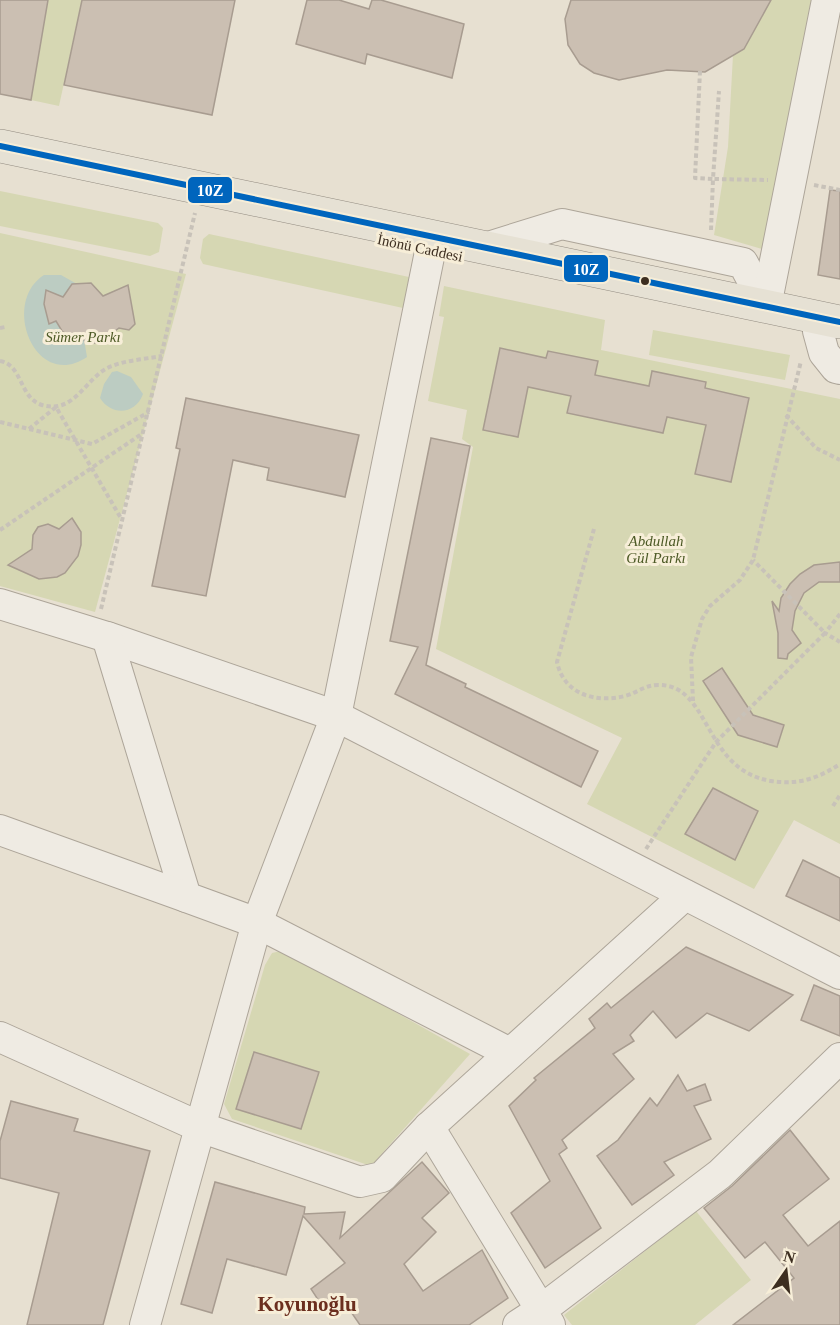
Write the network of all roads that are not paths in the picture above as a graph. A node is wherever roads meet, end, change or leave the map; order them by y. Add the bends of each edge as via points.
1 (827, 0) edge
2 (0, 146) edge
3 (0, 160) edge
4 (431, 243) junction
5 (485, 248) junction
6 (766, 306) junction
7 (833, 330) edge
8 (840, 369) edge
9 (0, 604) edge
10 (101, 635) junction
11 (336, 716) junction
12 (0, 830) edge
13 (685, 894) junction
14 (186, 897) junction
15 (257, 923) junction
16 (840, 974) edge
17 (0, 1037) edge
18 (510, 1053) junction
19 (840, 1058) edge
20 (200, 1127) junction
21 (429, 1127) junction
22 (536, 1320) edge
23 (145, 1325) edge

1 - 6 street
2 - 4 main road, İnönü Caddesi
3 - 4 main road, İnönü Caddesi
4 - 5 main road, İnönü Caddesi
4 - 7 main road, İnönü Caddesi
4 - 11 street
5 - 6 main road, İnönü Caddesi
5 - 6 street via 562,224 743,263
6 - 7 main road, İnönü Caddesi
7 - 8 street via 824,353
9 - 10 street
10 - 11 street
10 - 14 street
11 - 13 street
11 - 15 street
12 - 14 street
13 - 16 street
13 - 18 street
14 - 15 street
15 - 18 street
15 - 20 street
17 - 20 street
18 - 21 street
19 - 22 street via 720,1174
20 - 21 street via 360,1182 382,1177
20 - 23 street
21 - 22 street

